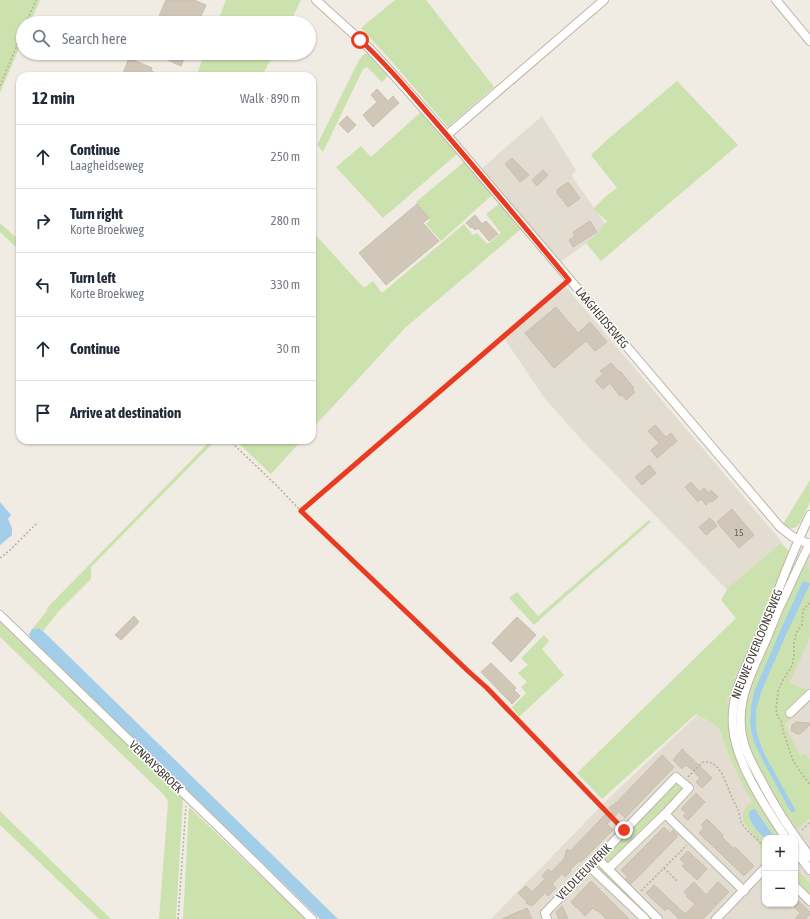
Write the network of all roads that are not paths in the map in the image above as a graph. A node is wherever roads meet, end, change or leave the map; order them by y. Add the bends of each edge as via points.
1 (316, 0) edge
2 (604, 0) edge
3 (776, 0) edge
4 (810, 41) edge
5 (446, 135) junction
6 (810, 515) edge
7 (798, 540) junction
8 (810, 543) edge
9 (0, 615) edge
10 (810, 694) edge
11 (790, 713) dead end
12 (665, 814) junction
13 (784, 835) edge
14 (798, 854) edge
15 (810, 857) edge
16 (598, 859) junction
17 (590, 867) junction
18 (608, 869) junction
19 (810, 870) edge
20 (762, 871) edge
21 (798, 889) edge
22 (744, 891) junction
23 (810, 901) edge
24 (312, 919) edge
25 (547, 919) edge
26 (644, 919) edge
27 (658, 919) edge
28 (716, 919) edge

1 - 5 street, LAAGHEIDSEWEG via 369,48
2 - 5 street
3 - 4 street
5 - 7 street, LAAGHEIDSEWEG via 780,527
6 - 7 street, NIEUWE OVERLOONSEWEG
7 - 8 street, LAAGHEIDSEWEG
7 - 13 street, NIEUWE OVERLOONSEWEG via 740,680 732,708 736,746 764,805
8 - 15 street, NIEUWE OVERLOONSEWEG via 749,678 743,694 740,726 753,767 771,801
9 - 24 street, VENRAYSBROEK
10 - 11 street
12 - 16 street, VELDLEEUWERIK via 689,788 676,777
12 - 18 street, VELDLEEUWERIK
12 - 22 street
14 - 19 street
16 - 17 street, VELDLEEUWERIK
16 - 18 street
17 - 25 street, VELDLEEUWERIK via 545,913
17 - 26 street
18 - 27 street
20 - 22 street
21 - 23 street
22 - 28 street

